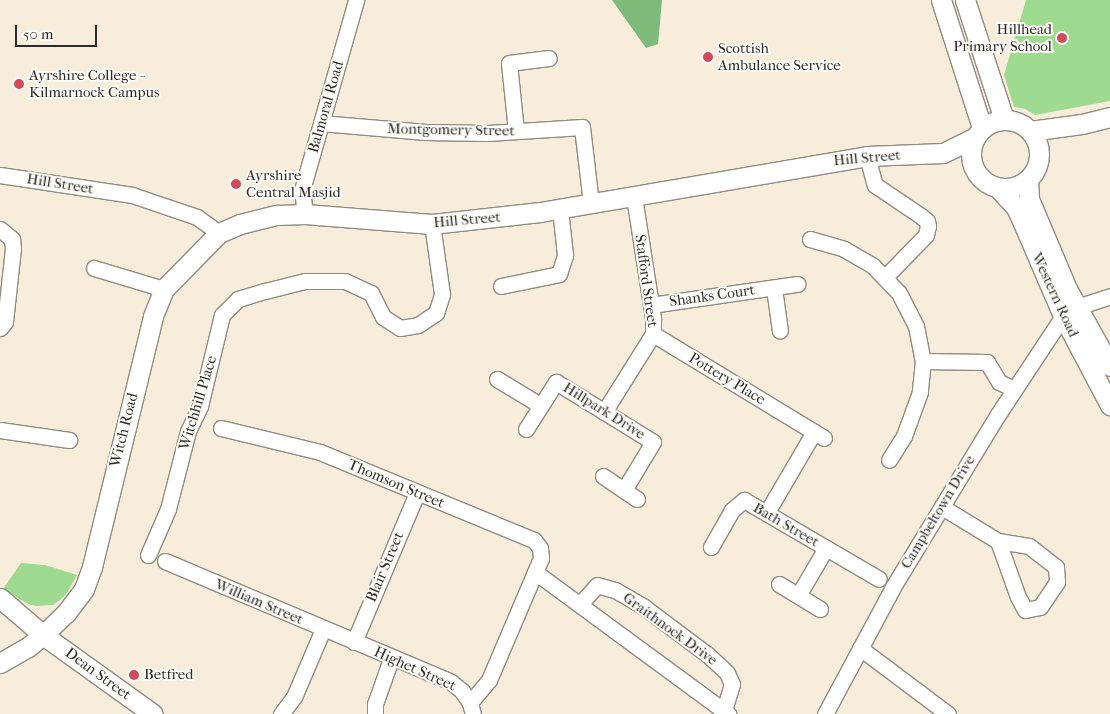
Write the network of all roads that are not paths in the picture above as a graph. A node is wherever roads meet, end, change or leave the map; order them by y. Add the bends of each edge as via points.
1 (356, 0) edge
2 (941, 0) edge
3 (965, 0) edge
4 (549, 58) dead end
5 (1110, 117) edge
6 (1004, 119) junction
7 (321, 123) junction
8 (1082, 124) junction
9 (1030, 131) junction
10 (516, 132) junction
11 (978, 133) junction
12 (1040, 149) junction
13 (942, 153) junction
14 (867, 156) junction
15 (977, 174) junction
16 (0, 175) edge
17 (1028, 179) junction
18 (998, 188) junction
19 (634, 196) junction
20 (591, 204) junction
21 (560, 209) junction
22 (305, 214) junction
23 (432, 224) junction
24 (0, 229) edge
25 (219, 233) junction
26 (810, 239) dead end
27 (94, 268) dead end
28 (885, 277) junction
29 (797, 284) dead end
30 (501, 286) dead end
31 (774, 288) junction
32 (164, 289) junction
33 (1110, 296) edge
34 (3, 298) edge
35 (651, 305) junction
36 (1074, 319) junction
37 (0, 328) edge
38 (780, 331) dead end
39 (653, 334) junction
40 (924, 361) junction
41 (1110, 366) edge
42 (497, 379) dead end
43 (1014, 389) junction
44 (540, 405) junction
45 (1110, 405) edge
46 (604, 412) junction
47 (221, 428) dead end
48 (526, 429) dead end
49 (0, 430) edge
50 (70, 440) dead end
51 (889, 460) dead end
52 (603, 476) dead end
53 (624, 490) junction
54 (417, 493) junction
55 (637, 499) dead end
56 (942, 506) junction
57 (767, 512) junction
58 (998, 541) junction
59 (711, 547) dead end
60 (826, 548) junction
61 (148, 555) dead end
62 (165, 561) dead end
63 (535, 572) junction
64 (879, 579) dead end
65 (779, 584) dead end
66 (799, 594) junction
67 (5, 602) edge
68 (580, 604) junction
69 (820, 609) dead end
70 (66, 613) junction
71 (323, 629) junction
72 (43, 635) junction
73 (354, 642) junction
74 (860, 648) junction
75 (392, 659) junction
76 (0, 663) edge
77 (472, 708) edge
78 (726, 712) edge
79 (153, 714) edge
80 (281, 714) edge
81 (375, 714) edge
82 (825, 714) edge
83 (948, 714) edge

1 - 7 street, Balmoral Road
2 - 11 main road
3 - 6 main road
4 - 10 street via 509,63
5 - 8 main road
6 - 9 main road via 1016,121
6 - 11 main road via 992,122
7 - 10 street, Montgomery Street via 426,132
7 - 22 street, Balmoral Road via 302,190
8 - 9 main road
8 - 12 main road
9 - 12 main road
10 - 20 street, Montgomery Street via 582,127
11 - 13 main road, Hill Street
11 - 15 main road via 971,156
12 - 17 main road via 1038,166
13 - 14 main road, Hill Street
13 - 15 main road
14 - 19 main road, Hill Street
14 - 28 street via 875,185 921,216 928,226 926,235
15 - 18 main road via 987,184
16 - 25 street, Hill Street via 132,195 197,217
17 - 18 main road via 1011,188
17 - 36 main road, Western Road via 1028,200 1067,289
18 - 36 main road, Western Road via 1015,206
19 - 20 main road, Hill Street
19 - 35 street, Stafford Street
20 - 21 main road, Hill Street
21 - 23 main road, Hill Street
21 - 30 street via 565,255 559,274
22 - 23 main road, Hill Street
22 - 25 main road, Hill Street via 278,215
23 - 61 street, Witchhill Place via 442,294 436,313 418,324 400,328 383,317 372,293 345,281 305,281 265,291 238,299 222,315 200,406 188,431 168,509
24 - 34 street via 13,242
25 - 32 main road, Witch Road
26 - 28 street via 855,254
27 - 32 street
28 - 40 street via 909,310
29 - 31 street, Shanks Court
31 - 35 street, Shanks Court
31 - 38 street, Shanks Court
32 - 70 main road, Witch Road via 153,316 92,567 84,589
33 - 36 street
34 - 37 street via 5,322
35 - 39 street, Stafford Street
36 - 41 main road, Western Road
36 - 43 street, Campbeltown Drive
36 - 45 main road, Western Road
39 - 46 street, Stafford Street
39 - 57 street, Pottery Place via 819,435
40 - 43 street via 987,362 999,382
40 - 51 street via 913,415
42 - 44 street, Hillpark Drive
43 - 56 street, Campbeltown Drive
44 - 46 street, Hillpark Drive via 556,382
44 - 48 street, Hillpark Drive
46 - 53 street, Hillpark Drive via 653,442
47 - 54 street, Thomson Street via 320,452
49 - 50 street
52 - 53 street
53 - 55 street
54 - 63 street, Thomson Street via 534,540 540,548 541,558
54 - 73 street, Blair Street
56 - 58 street
56 - 74 street, Campbeltown Drive
57 - 59 street, Bath Street via 744,500 732,510
57 - 60 street, Bath Street
58 - 58 street via 1029,546 1056,567 1057,582 1040,607 1025,610
60 - 64 street, Bath Street
60 - 66 street, Bath Street
62 - 71 street, William Street
63 - 68 street, Graithnock Drive
63 - 77 street, Thomson Street via 489,680
65 - 66 street
66 - 69 street
67 - 70 main road via 36,614
67 - 72 main road, Dean Street
68 - 78 street, Graithnock Drive
68 - 78 street, Graithnock Drive via 597,585 615,590 644,607 727,673 732,684
70 - 72 main road, Witch Road
71 - 73 street, William Street
71 - 80 street via 294,697
72 - 76 main road, Witch Road
72 - 79 main road, Dean Street
73 - 75 street, Highet Street
74 - 82 street, Campbeltown Drive
74 - 83 street
75 - 77 street, Highet Street via 451,682 462,691
75 - 81 street

